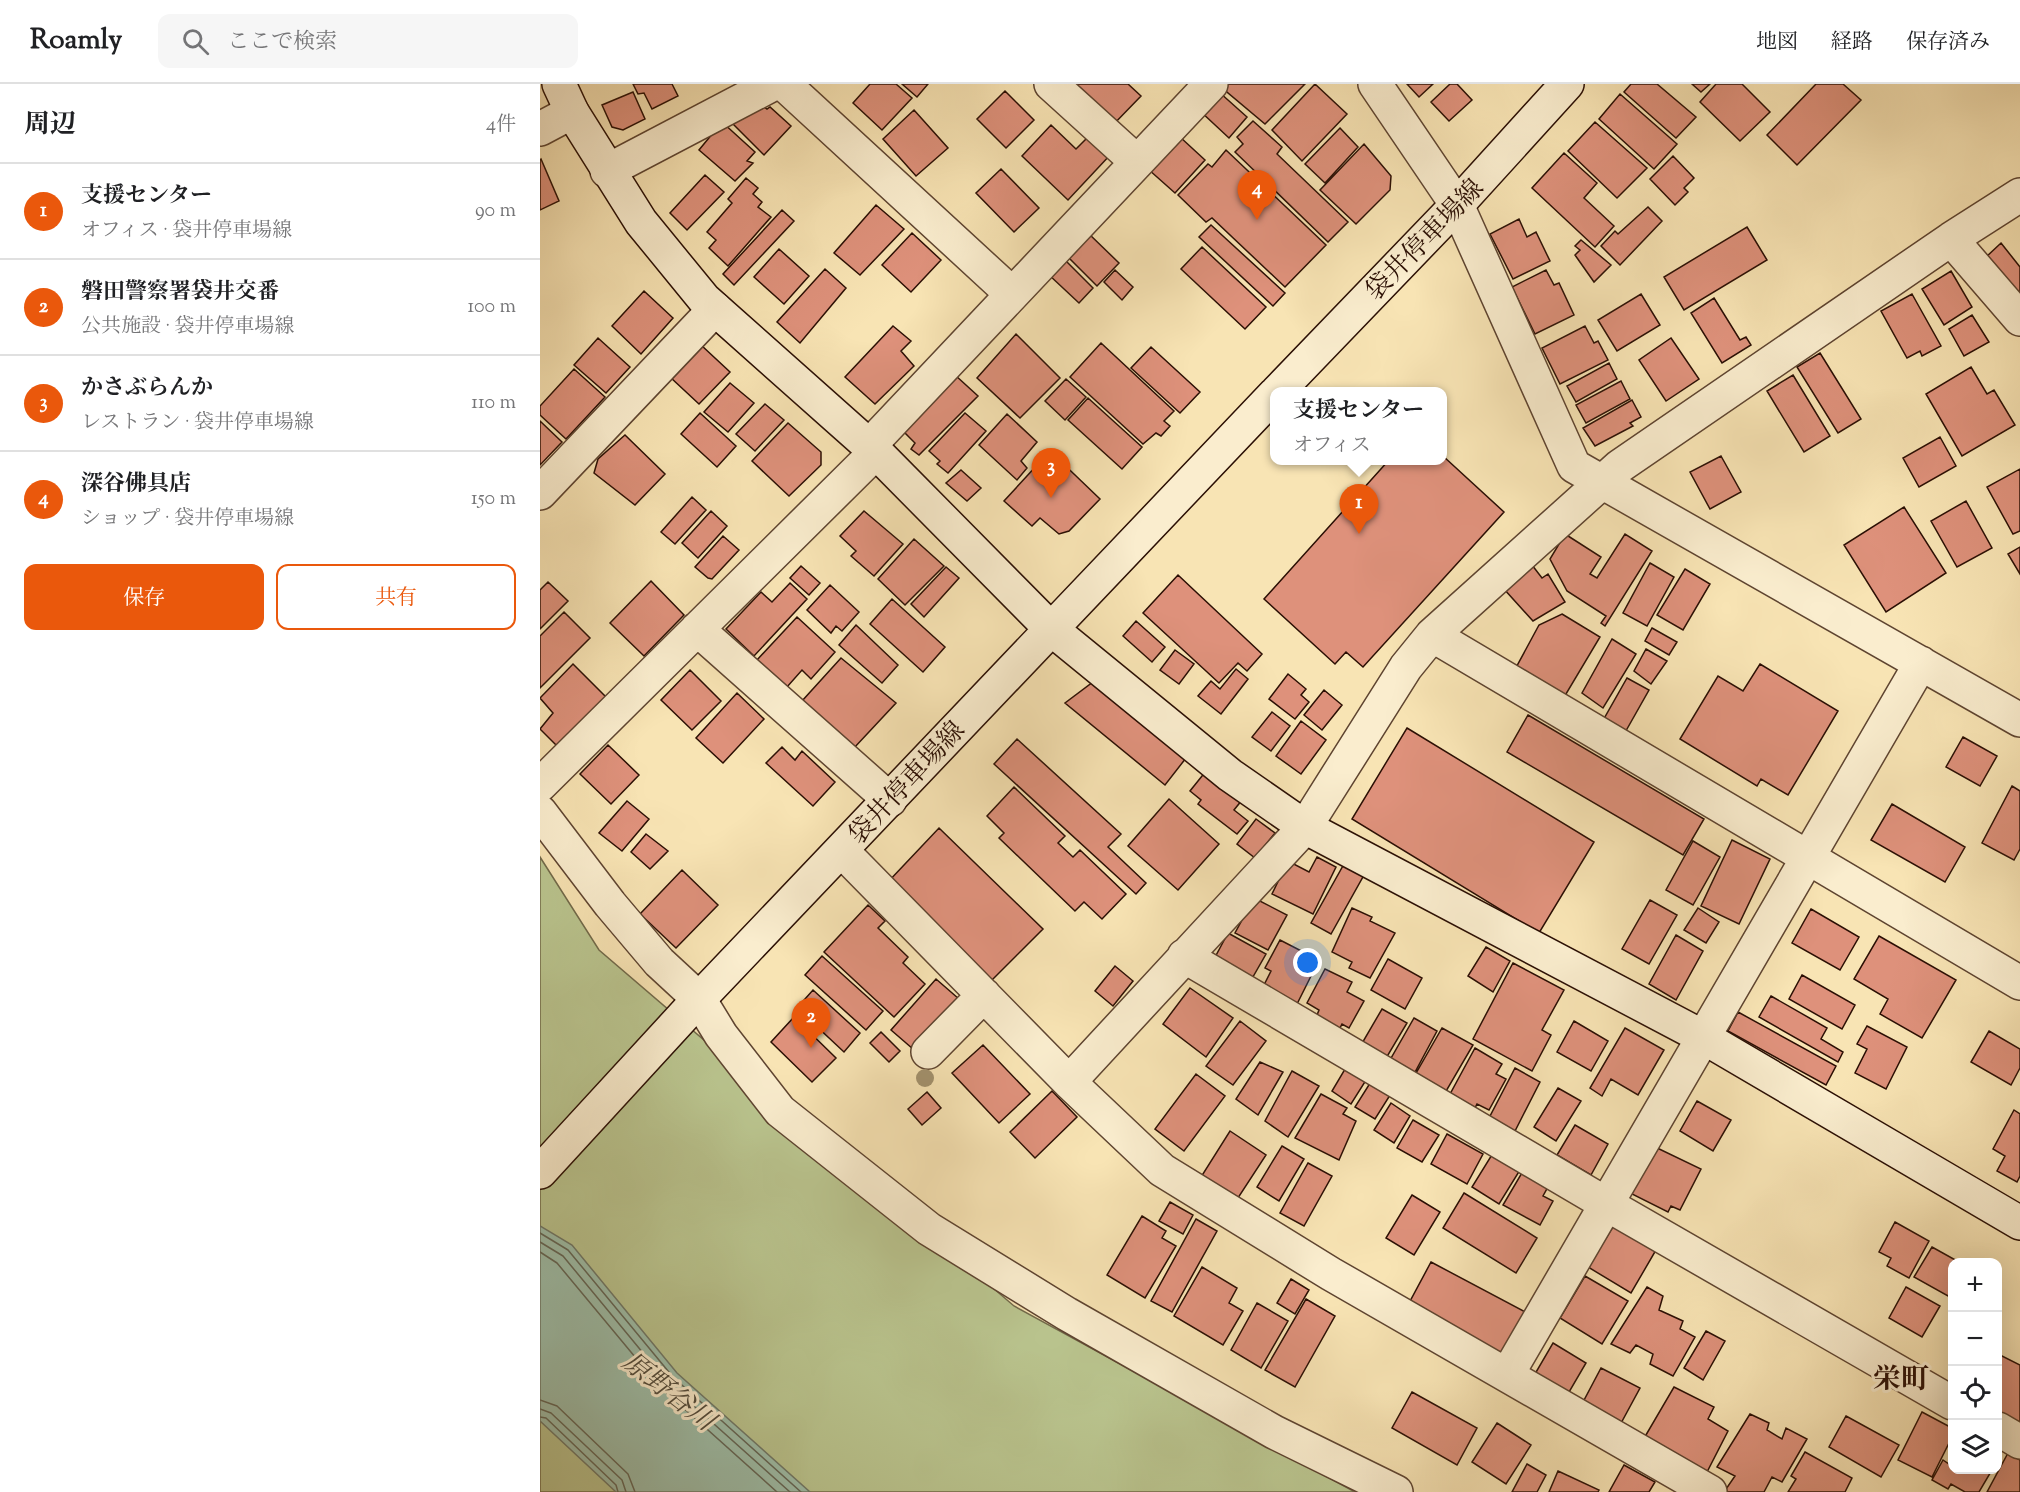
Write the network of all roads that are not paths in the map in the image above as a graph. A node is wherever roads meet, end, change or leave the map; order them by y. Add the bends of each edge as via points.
1 (773, 84) edge
2 (784, 84) edge
3 (1051, 84) edge
4 (1211, 84) edge
5 (1375, 84) edge
6 (1568, 84) edge
7 (566, 98) edge
8 (540, 129) edge
9 (1137, 162) junction
10 (607, 171) junction
11 (2020, 195) edge
12 (1457, 205) junction
13 (1951, 238) junction
14 (1012, 294) junction
15 (715, 309) junction
16 (2020, 319) edge
17 (1282, 387) edge
18 (1270, 399) edge
19 (872, 449) junction
20 (1603, 482) junction
21 (540, 493) edge
22 (1050, 628) junction
23 (697, 629) junction
24 (1432, 635) junction
25 (1921, 663) junction
26 (2020, 720) edge
27 (540, 785) edge
28 (890, 800) junction
29 (540, 812) edge
30 (1305, 827) junction
31 (842, 851) junction
32 (1808, 857) junction
33 (1184, 956) junction
34 (2020, 983) edge
35 (984, 995) junction
36 (699, 999) junction
37 (1703, 1037) junction
38 (928, 1052) dead end
39 (1069, 1082) junction
40 (540, 1172) edge
41 (1608, 1205) junction
42 (2020, 1223) edge
43 (1507, 1375) junction
44 (1948, 1400) edge
45 (2002, 1431) edge
46 (2020, 1442) edge
47 (1396, 1492) edge
48 (1710, 1492) edge

1 - 10 street
2 - 14 street
3 - 9 street
4 - 9 street
5 - 12 street
6 - 12 street, 袋井停車場線
7 - 8 street
7 - 10 street
9 - 14 street
10 - 15 street via 641,222
11 - 13 street
12 - 17 street, 袋井停車場線
12 - 20 street via 1574,466
13 - 16 street
13 - 20 street via 1620,466
14 - 19 street
15 - 19 street
15 - 21 street
18 - 22 street, 袋井停車場線
19 - 22 street
19 - 23 street
20 - 24 street
20 - 25 street
22 - 28 street, 袋井停車場線
22 - 30 street via 1230,775
23 - 27 street
23 - 28 street
24 - 30 street via 1406,667
24 - 32 street
25 - 26 street
25 - 32 street
28 - 31 street, 袋井停車場線
29 - 36 street via 631,929
30 - 33 street
30 - 37 street
31 - 35 street
31 - 36 street, 袋井停車場線
32 - 34 street
32 - 37 street
33 - 39 street
33 - 41 street
35 - 38 street
35 - 39 street
36 - 40 street, 袋井停車場線
36 - 47 street via 721,1035 780,1111 929,1229 1067,1314 1274,1432
37 - 41 street
37 - 42 street
39 - 43 street via 1162,1170 1330,1274
41 - 43 street
41 - 44 street
43 - 48 street
45 - 46 street

